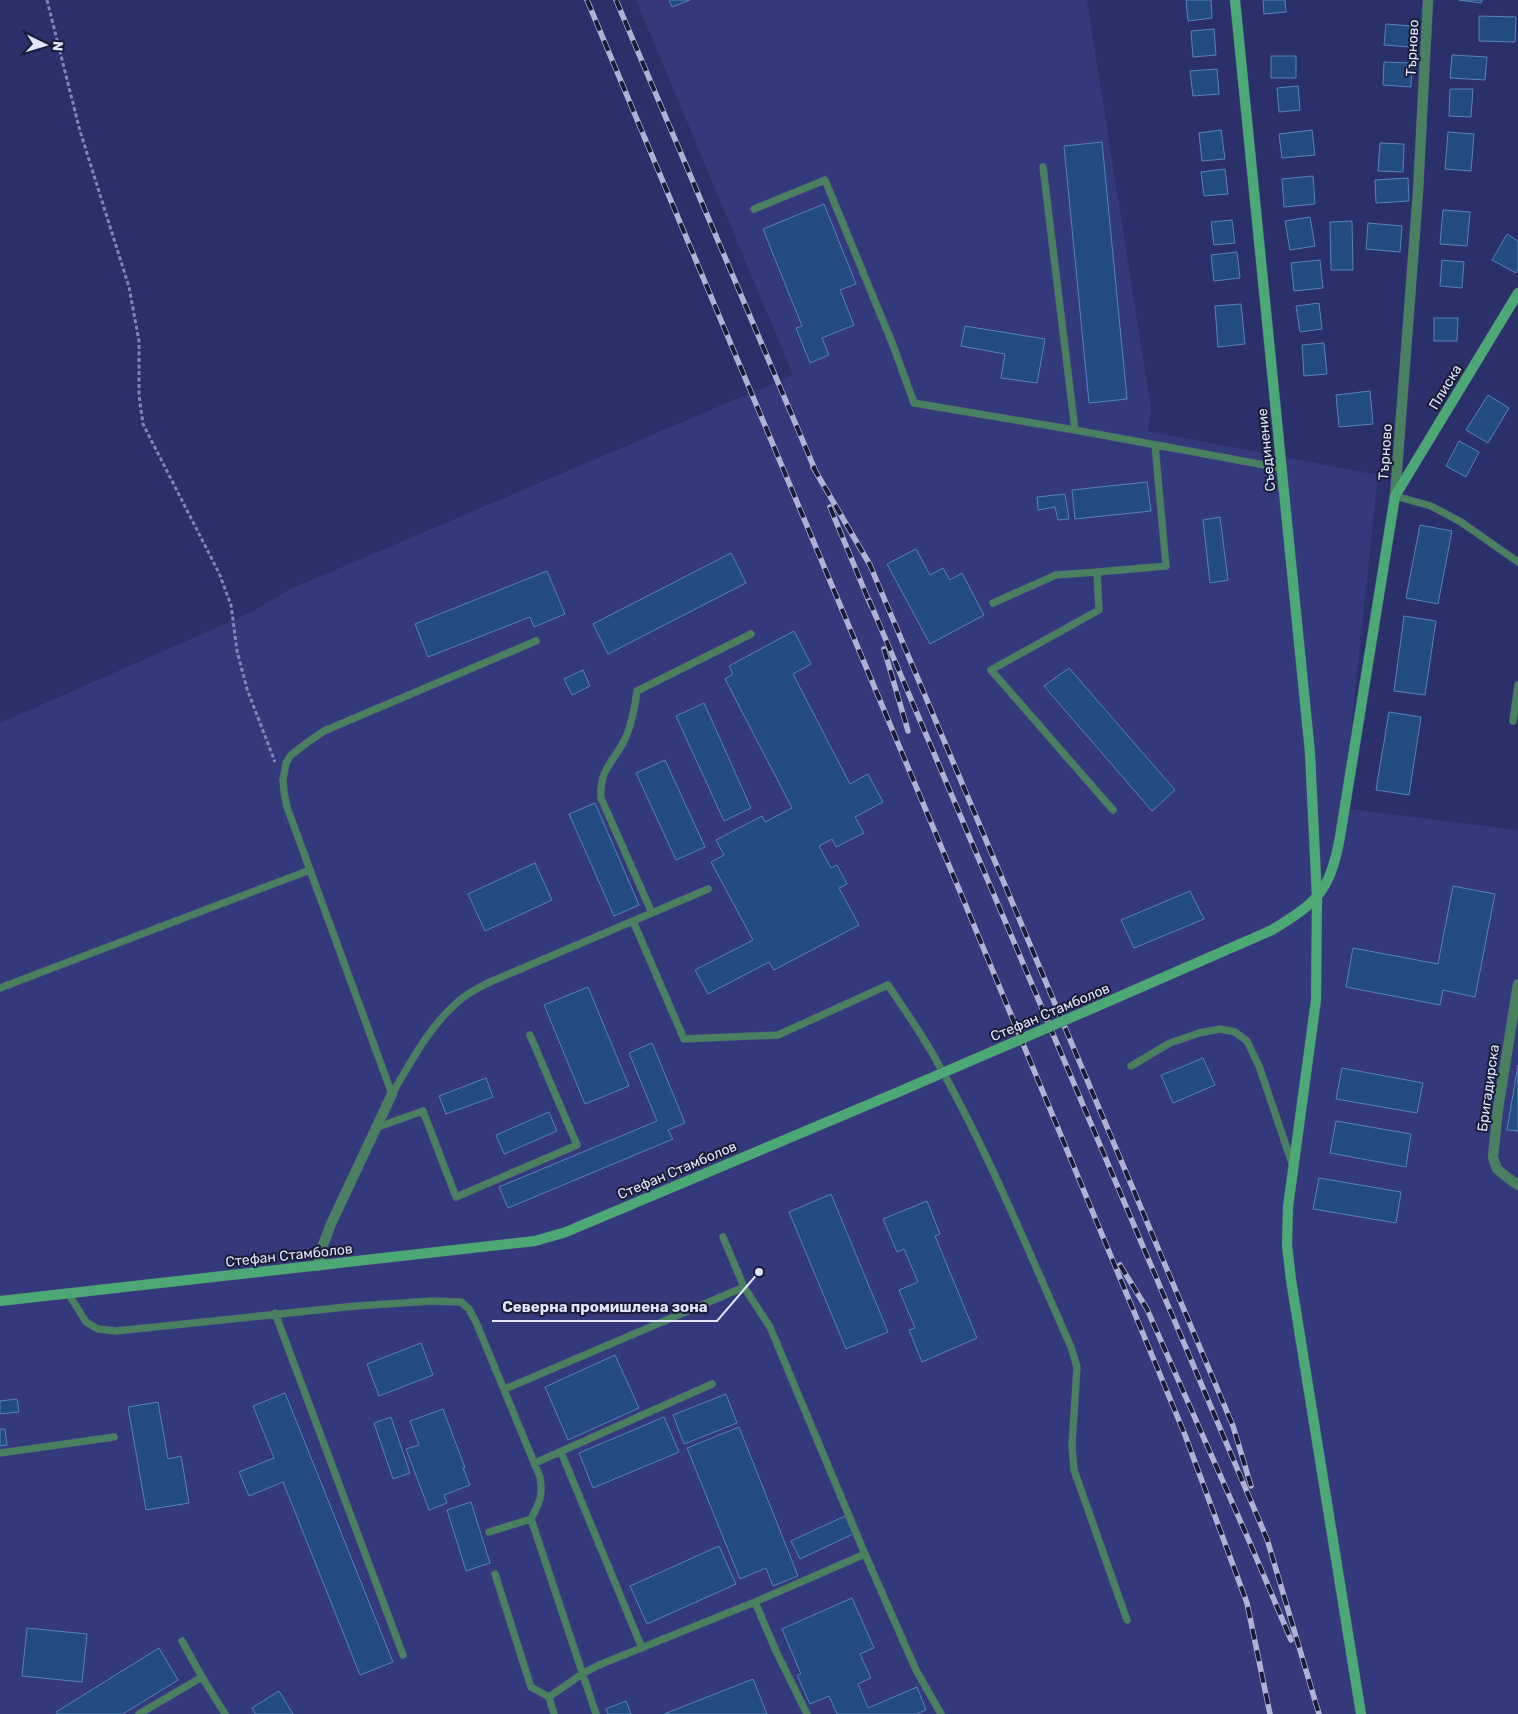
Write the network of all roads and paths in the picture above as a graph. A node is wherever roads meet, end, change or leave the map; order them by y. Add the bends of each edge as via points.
1 (47, 0) edge
2 (1235, 0) edge
3 (1428, 0) edge
4 (1043, 167) dead end
5 (754, 209) dead end
6 (1518, 293) edge
7 (1075, 430) junction
8 (1155, 445) junction
9 (1281, 468) junction
10 (1395, 496) junction
11 (1518, 562) edge
12 (1097, 572) junction
13 (993, 603) dead end
14 (751, 634) dead end
15 (536, 641) dead end
16 (1518, 685) edge
17 (1513, 721) dead end
18 (283, 780) junction
19 (1113, 810) dead end
20 (310, 870) junction
21 (708, 889) dead end
22 (1317, 898) junction
23 (652, 913) junction
24 (633, 921) junction
25 (1518, 984) edge
26 (0, 988) edge
27 (530, 1035) dead end
28 (1131, 1066) dead end
29 (392, 1094) junction
30 (378, 1126) junction
31 (1294, 1169) junction
32 (1518, 1184) edge
33 (723, 1237) dead end
34 (318, 1266) junction
35 (744, 1287) junction
36 (68, 1293) junction
37 (0, 1301) edge
38 (276, 1313) junction
39 (712, 1384) dead end
40 (505, 1389) junction
41 (114, 1437) dead end
42 (561, 1452) junction
43 (0, 1453) edge
44 (535, 1463) junction
45 (531, 1519) junction
46 (489, 1532) dead end
47 (865, 1554) junction
48 (495, 1574) dead end
49 (755, 1602) junction
50 (1127, 1620) dead end
51 (182, 1641) dead end
52 (642, 1648) junction
53 (403, 1656) dead end
54 (582, 1674) junction
55 (202, 1677) junction
56 (549, 1697) junction
57 (138, 1714) edge
58 (225, 1714) edge
59 (554, 1714) edge
60 (596, 1714) edge
61 (807, 1714) edge
62 (941, 1714) edge
63 (1362, 1714) edge

1 - 18 path via 80,131 129,287 139,341 139,394 143,424 219,573 231,606 237,651 247,689
2 - 9 street, Съединение
3 - 10 street, Търново via 1418,192
4 - 7 lane
5 - 7 lane via 825,180 914,403
6 - 10 street, Плиска
7 - 8 lane
8 - 9 lane
8 - 12 lane via 1166,566
9 - 22 street, Съединение via 1310,753
10 - 11 lane via 1431,506 1461,522
10 - 22 street, Търново via 1338,850 1329,880
12 - 13 lane via 1056,575
12 - 19 lane via 1099,610 991,670
14 - 23 lane via 637,691 625,738 602,776 601,798
15 - 18 lane via 324,732 291,755
16 - 17 lane
18 - 20 lane via 287,807
20 - 26 lane
20 - 29 lane
21 - 23 lane
22 - 31 street, Съединение via 1316,1000
22 - 34 street, Стефан Стамболов, bridge via 1272,930 566,1232 535,1241
23 - 24 lane
24 - 29 lane via 490,982 462,998 440,1018
24 - 50 lane via 684,1039 778,1035 888,985 930,1050 994,1171 1071,1347 1077,1367 1072,1445 1074,1470
25 - 32 street, Бригадирска via 1493,1157 1497,1169
27 - 30 lane via 577,1145 456,1197 423,1111
28 - 31 lane via 1170,1043 1199,1033 1220,1029 1235,1032 1247,1042 1259,1066
29 - 30 street
30 - 34 street via 331,1224
31 - 63 street, Съединение via 1288,1207 1287,1246 1291,1280
33 - 35 lane
34 - 36 street, Стефан Стамболов
35 - 40 lane
35 - 47 lane via 770,1327
36 - 37 street, Стефан Стамболов
36 - 38 lane via 86,1322 98,1330 116,1331
38 - 40 lane via 432,1300 462,1302 476,1322
38 - 53 lane
39 - 42 lane
40 - 44 lane
41 - 43 lane
42 - 44 lane
42 - 52 lane
44 - 45 lane via 542,1490
45 - 46 lane
45 - 54 lane
47 - 49 lane
47 - 62 lane via 916,1670
48 - 56 lane via 531,1687
49 - 52 lane
49 - 61 lane
51 - 55 lane
52 - 54 lane
54 - 56 lane
54 - 60 lane
55 - 57 lane
55 - 58 lane
56 - 59 lane

